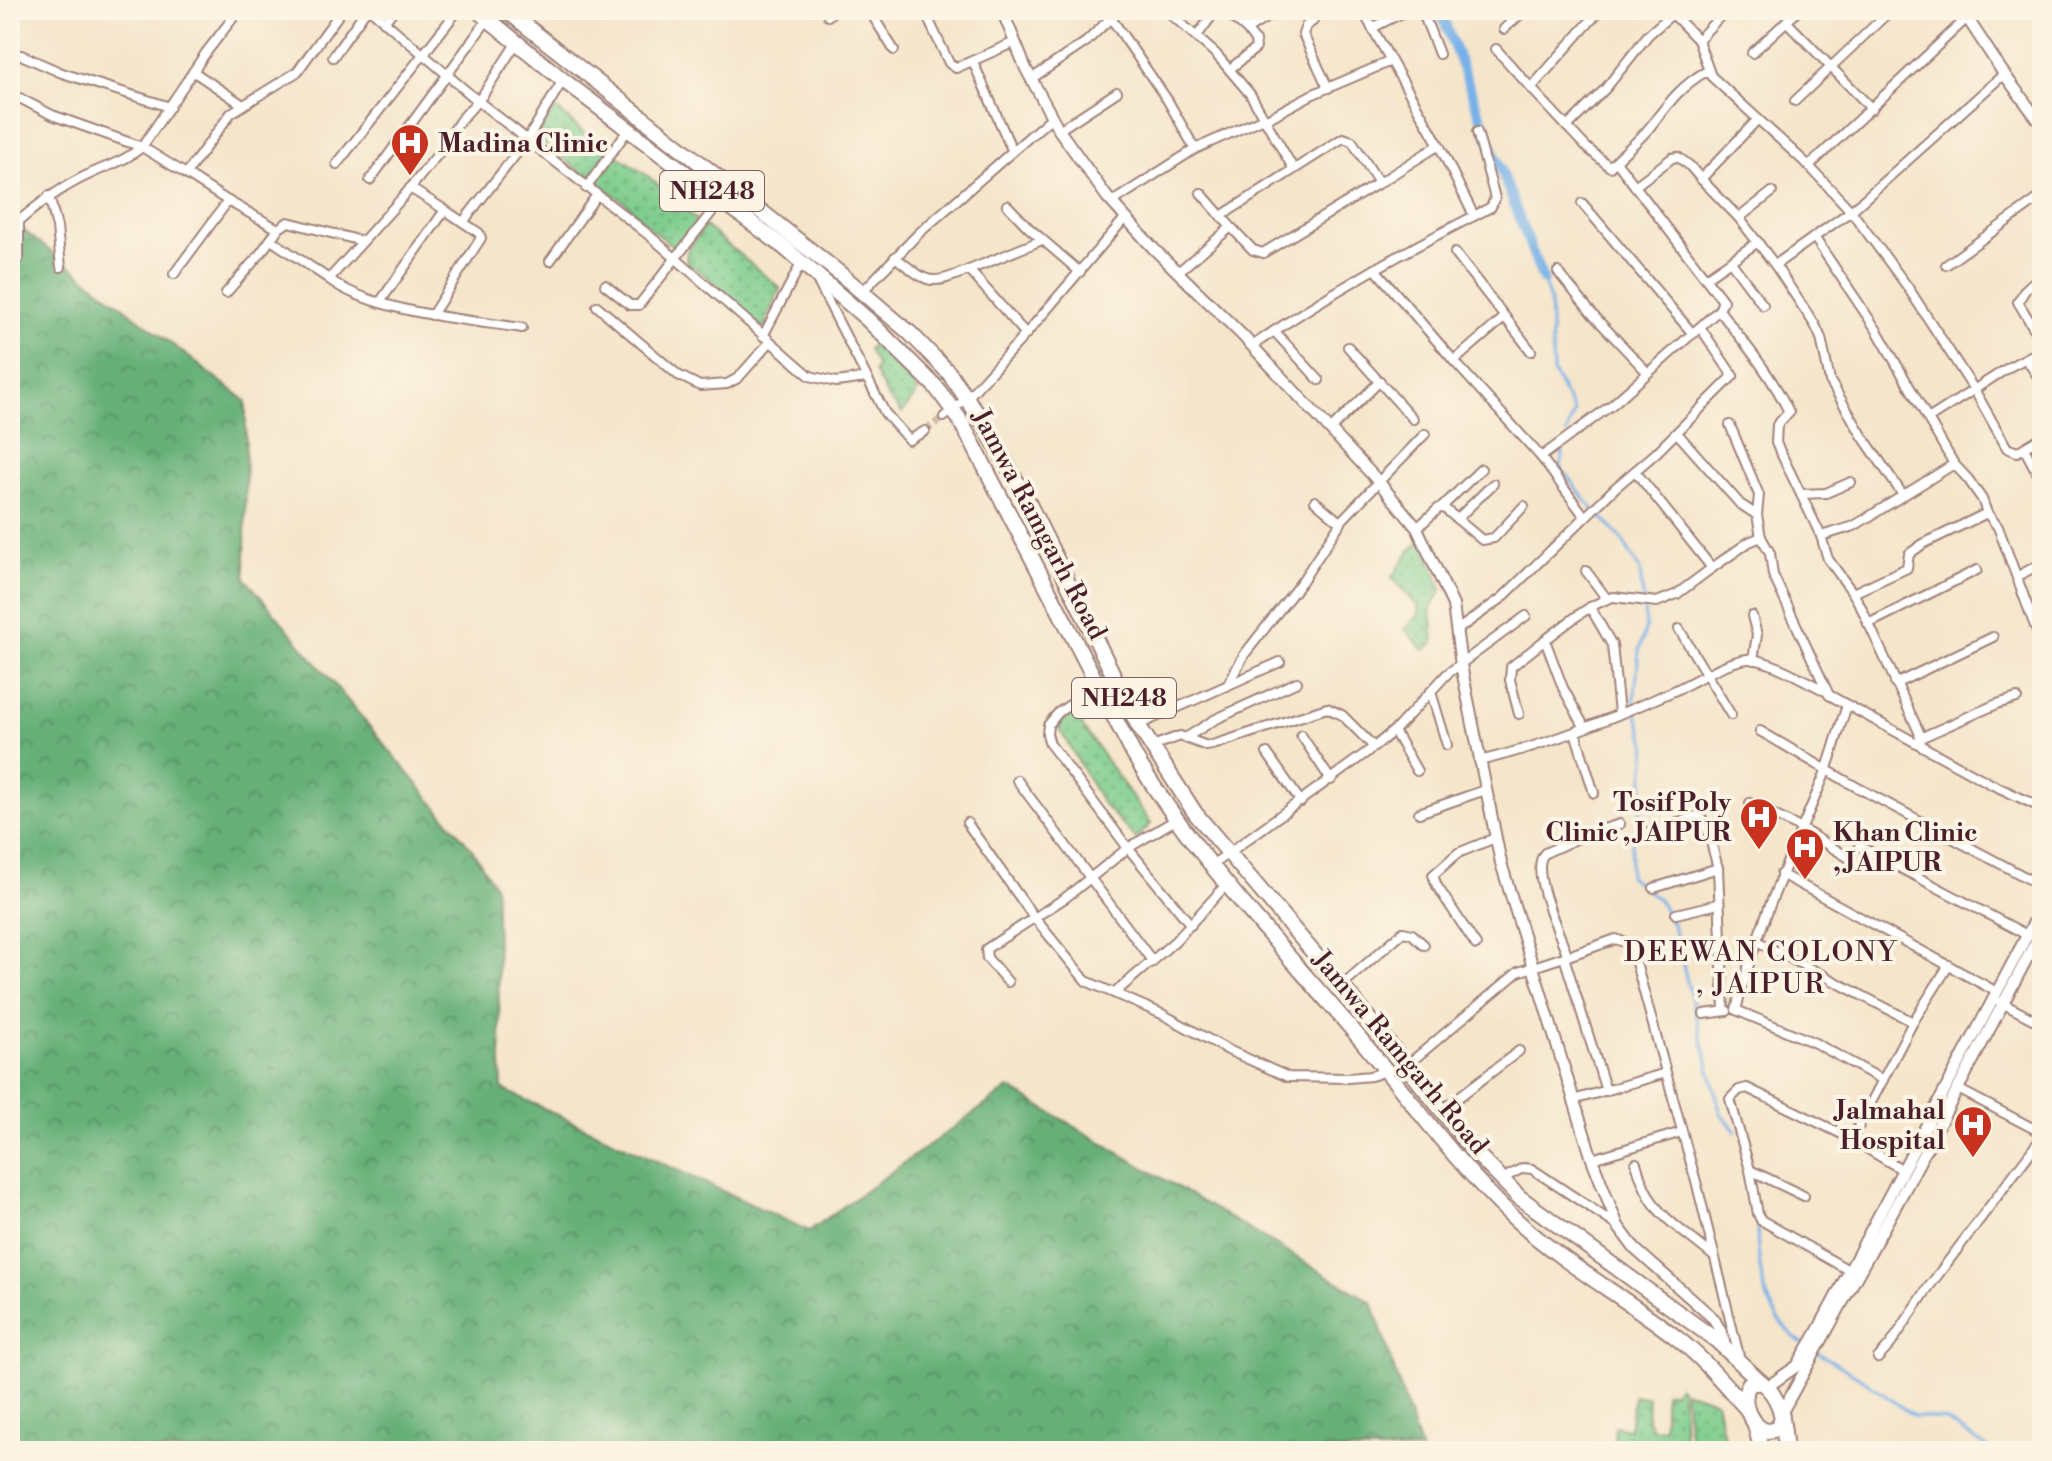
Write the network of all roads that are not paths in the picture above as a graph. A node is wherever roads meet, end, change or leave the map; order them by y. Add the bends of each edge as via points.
1 (239, 10) edge
2 (342, 10) edge
3 (369, 10) edge
4 (394, 10) edge
5 (458, 10) edge
6 (508, 10) edge
7 (924, 10) edge
8 (1002, 10) edge
9 (1119, 10) edge
10 (1166, 10) edge
11 (1216, 10) edge
12 (1224, 10) edge
13 (1278, 10) edge
14 (1362, 10) edge
15 (1408, 10) edge
16 (1419, 10) edge
17 (1525, 10) edge
18 (1600, 10) edge
19 (1726, 10) edge
20 (1799, 10) edge
21 (1891, 10) edge
22 (872, 11) edge
23 (1670, 12) edge
24 (482, 14) edge
25 (1965, 14) edge
26 (1111, 18) junction
27 (1313, 21) dead end
28 (1786, 21) junction
29 (384, 22) junction
30 (1372, 28) junction
31 (1504, 29) dead end
32 (1247, 30) junction
33 (1197, 36) junction
34 (1698, 40) junction
35 (517, 42) junction
36 (1015, 42) junction
37 (1496, 49) dead end
38 (894, 50) dead end
39 (1752, 53) dead end
40 (1439, 54) dead end
41 (424, 55) junction
42 (333, 57) dead end
43 (1391, 61) junction
44 (973, 62) junction
45 (1830, 65) junction
46 (10, 66) edge
47 (1230, 69) junction
48 (1707, 71) junction
49 (194, 72) junction
50 (2004, 74) junction
51 (447, 76) junction
52 (1031, 79) junction
53 (563, 80) junction
54 (1328, 88) junction
55 (1531, 88) junction
56 (1117, 92) dead end
57 (10, 93) edge
58 (478, 101) junction
59 (1795, 101) dead end
60 (243, 105) junction
61 (170, 107) junction
62 (1872, 109) junction
63 (1052, 117) junction
64 (1265, 119) junction
65 (1758, 119) junction
66 (2042, 125) edge
67 (1567, 127) junction
68 (628, 130) junction
69 (1059, 130) junction
70 (1477, 132) dead end
71 (527, 140) junction
72 (1439, 145) junction
73 (142, 147) junction
74 (1195, 149) junction
75 (1012, 150) junction
76 (1616, 161) junction
77 (337, 164) dead end
78 (1809, 166) junction
79 (1293, 168) junction
80 (186, 174) junction
81 (1701, 179) junction
82 (370, 180) dead end
83 (1379, 183) junction
84 (1635, 186) junction
85 (410, 188) junction
86 (586, 188) junction
87 (1772, 192) dead end
88 (1201, 193) dead end
89 (49, 196) junction
90 (596, 196) junction
91 (2042, 196) edge
92 (723, 199) junction
93 (228, 201) junction
94 (1112, 202) junction
95 (1582, 203) dead end
96 (1007, 205) dead end
97 (445, 210) junction
98 (1851, 211) junction
99 (1221, 216) junction
100 (1474, 216) junction
101 (1126, 217) junction
102 (1739, 218) junction
103 (19, 221) junction
104 (463, 222) junction
105 (1231, 227) junction
106 (10, 229) edge
107 (278, 229) junction
108 (1814, 237) junction
109 (271, 240) junction
110 (1042, 240) junction
111 (362, 241) junction
112 (1758, 242) junction
113 (1455, 253) dead end
114 (895, 257) junction
115 (19, 258) dead end
116 (676, 259) junction
117 (550, 261) dead end
118 (1731, 262) junction
119 (1775, 265) junction
120 (1946, 265) dead end
121 (61, 267) dead end
122 (807, 267) junction
123 (1375, 269) junction
124 (969, 270) junction
125 (1080, 272) junction
126 (1178, 272) junction
127 (1558, 272) dead end
128 (174, 274) dead end
129 (2042, 274) edge
130 (1707, 277) junction
131 (329, 279) junction
132 (605, 285) dead end
133 (862, 292) junction
134 (226, 293) dead end
135 (380, 302) junction
136 (1763, 305) dead end
137 (597, 306) dead end
138 (1719, 310) junction
139 (432, 315) junction
140 (1505, 317) junction
141 (522, 328) dead end
142 (1696, 330) junction
143 (1274, 331) junction
144 (1026, 334) junction
145 (766, 339) junction
146 (2042, 342) edge
147 (1252, 346) junction
148 (1348, 347) dead end
149 (2042, 350) edge
150 (1531, 351) dead end
151 (2026, 359) junction
152 (1454, 361) junction
153 (1647, 372) junction
154 (866, 378) junction
155 (1319, 380) dead end
156 (1380, 381) junction
157 (2042, 382) edge
158 (1975, 391) junction
159 (968, 397) junction
160 (948, 414) junction
161 (1413, 419) dead end
162 (1928, 419) junction
163 (1730, 425) dead end
164 (1330, 430) junction
165 (925, 431) dead end
166 (1677, 433) junction
167 (1425, 434) dead end
168 (2042, 437) edge
169 (2024, 448) junction
170 (1541, 457) junction
171 (1954, 464) junction
172 (1481, 469) dead end
173 (1635, 471) junction
174 (1378, 481) junction
175 (1851, 482) dead end
176 (2042, 482) edge
177 (1493, 484) dead end
178 (1801, 494) junction
179 (1903, 495) junction
180 (1315, 501) dead end
181 (1524, 506) dead end
182 (1441, 508) junction
183 (1987, 513) junction
184 (1587, 515) junction
185 (1757, 515) junction
186 (1457, 519) junction
187 (1341, 523) junction
188 (1417, 528) junction
189 (1821, 536) junction
190 (1761, 537) junction
191 (2042, 563) edge
192 (1712, 568) junction
193 (1977, 570) dead end
194 (1586, 571) dead end
195 (2018, 576) junction
196 (1853, 593) junction
197 (1607, 599) junction
198 (1590, 607) junction
199 (1526, 616) dead end
200 (1752, 616) dead end
201 (1868, 624) junction
202 (1679, 629) dead end
203 (1457, 630) junction
204 (1993, 637) dead end
205 (2041, 639) edge
206 (1545, 640) junction
207 (1753, 660) junction
208 (1280, 662) dead end
209 (1461, 665) junction
210 (1708, 674) junction
211 (1297, 682) dead end
212 (1895, 684) junction
213 (1098, 686) junction
214 (1227, 686) junction
215 (1827, 691) junction
216 (1431, 692) junction
217 (2017, 698) dead end
218 (1847, 706) junction
219 (1622, 712) junction
220 (1519, 714) dead end
221 (1731, 715) dead end
222 (1138, 725) junction
223 (1585, 728) junction
224 (1394, 731) junction
225 (1760, 731) dead end
226 (1575, 732) junction
227 (1301, 735) dead end
228 (1187, 737) junction
229 (1920, 742) junction
230 (1447, 745) dead end
231 (1150, 747) junction
232 (1374, 747) junction
233 (1267, 753) dead end
234 (1479, 761) junction
235 (1825, 769) junction
236 (1417, 771) dead end
237 (1017, 780) dead end
238 (1331, 780) junction
239 (1485, 790) junction
240 (1594, 793) dead end
241 (1301, 802) junction
242 (1750, 803) dead end
243 (2042, 808) edge
244 (1419, 813) dead end
245 (1177, 819) junction
246 (967, 823) dead end
247 (1620, 824) dead end
248 (1800, 828) junction
249 (1649, 832) dead end
250 (1495, 838) junction
251 (1859, 846) dead end
252 (1128, 848) junction
253 (1228, 854) junction
254 (1851, 859) dead end
255 (1212, 865) junction
256 (1718, 868) junction
257 (1781, 874) junction
258 (1090, 878) junction
259 (1227, 884) junction
260 (2042, 886) edge
261 (1654, 888) dead end
262 (1718, 904) junction
263 (2042, 907) edge
264 (1676, 914) dead end
265 (1033, 916) junction
266 (1191, 925) junction
267 (2042, 930) edge
268 (2027, 935) junction
269 (1755, 940) junction
270 (1424, 945) dead end
271 (1476, 945) dead end
272 (1566, 956) junction
273 (1153, 962) junction
274 (1949, 965) junction
275 (1533, 966) junction
276 (1008, 982) dead end
277 (1341, 986) junction
278 (1116, 992) junction
279 (1998, 998) junction
280 (1736, 1010) junction
281 (1724, 1011) junction
282 (1704, 1014) dead end
283 (1913, 1022) junction
284 (2042, 1024) edge
285 (1519, 1051) dead end
286 (1406, 1066) junction
287 (1387, 1071) junction
288 (1666, 1073) junction
289 (1883, 1080) junction
290 (1958, 1089) junction
291 (1606, 1091) junction
292 (1573, 1100) junction
293 (1442, 1110) junction
294 (1682, 1132) junction
295 (2042, 1135) edge
296 (1852, 1139) junction
297 (1592, 1159) junction
298 (1636, 1163) dead end
299 (1750, 1170) junction
300 (1903, 1170) junction
301 (1502, 1179) junction
302 (1804, 1196) dead end
303 (1618, 1226) junction
304 (1713, 1255) junction
305 (1850, 1271) junction
306 (1819, 1338) junction
307 (1725, 1348) junction
308 (1878, 1358) dead end
309 (1741, 1363) junction
310 (1802, 1368) junction
311 (1764, 1385) junction
312 (1746, 1408) junction
313 (1782, 1414) junction
314 (1755, 1425) junction
315 (1762, 1451) edge
316 (1786, 1451) edge

1 - 49 street
2 - 60 street via 297,72
3 - 29 street
3 - 42 street
4 - 29 street
5 - 41 street
6 - 133 highway, Jamwa Ramgarh Road / NH248
7 - 44 street via 949,63 960,69
8 - 36 street
9 - 26 street
10 - 33 street
11 - 33 street
12 - 32 street
13 - 32 street
14 - 30 street
15 - 30 street
16 - 40 street
17 - 31 street
18 - 55 street
19 - 34 street
20 - 28 street
21 - 45 street
22 - 38 street
23 - 34 street
23 - 67 street
24 - 35 highway, Jamwa Ramgarh Road / NH248
24 - 51 street
25 - 50 street
25 - 62 street
26 - 52 street
26 - 74 street
27 - 54 street via 1303,34
28 - 39 street
28 - 45 street
29 - 41 street
30 - 43 street
32 - 47 street via 1256,48
33 - 47 street
34 - 48 street
35 - 53 highway, Jamwa Ramgarh Road / NH248
35 - 58 street
36 - 44 street
36 - 52 street
37 - 55 street
41 - 51 street
41 - 77 street
43 - 54 street
43 - 72 street
44 - 75 street
45 - 59 street
45 - 62 street
46 - 61 street via 21,55
47 - 64 street
48 - 65 street
48 - 76 street via 1677,93
49 - 60 street
49 - 61 street
50 - 66 street
50 - 98 street
51 - 58 street
51 - 82 street
52 - 63 street
53 - 68 highway, Jamwa Ramgarh Road / NH248
53 - 71 street
54 - 64 street
55 - 67 street
56 - 69 street
57 - 73 street via 52,115
58 - 71 street
58 - 85 street
60 - 80 street via 231,113
61 - 73 street
62 - 78 street
63 - 69 street
63 - 75 street
64 - 74 street
64 - 79 street
65 - 78 street
65 - 81 street
67 - 76 street via 1601,162 1610,167
68 - 86 street
68 - 92 highway, Jamwa Ramgarh Road / NH248
69 - 94 street
70 - 100 street via 1495,198 1491,207
71 - 86 street
71 - 104 street
72 - 83 street
72 - 100 street
73 - 80 street
73 - 89 street via 120,164
74 - 94 street
75 - 114 street
76 - 84 street
78 - 98 street
79 - 83 street via 1347,137
79 - 99 street
80 - 93 street
81 - 84 street via 1678,157
81 - 102 street
83 - 105 street via 1263,253
84 - 130 street
85 - 97 street
85 - 111 street
86 - 90 street
87 - 102 street
88 - 99 street
89 - 103 street
89 - 121 street
90 - 116 street
90 - 117 street
91 - 120 street
92 - 116 street
92 - 122 highway, Jamwa Ramgarh Road / NH248
93 - 107 street
93 - 128 street
94 - 101 street
95 - 142 street
96 - 110 street
97 - 104 street
97 - 135 street
98 - 108 street
98 - 158 street
99 - 105 street
100 - 123 street
101 - 125 street
101 - 126 street
102 - 112 street
103 - 106 street
103 - 115 street
104 - 139 street via 479,233 479,243
105 - 126 street
107 - 109 street
107 - 111 street via 294,222
108 - 119 street
108 - 162 street
109 - 131 street
109 - 134 street
110 - 124 street
110 - 125 street
111 - 131 street
112 - 118 street
112 - 119 street
113 - 140 street
114 - 124 street via 931,281
114 - 133 street
116 - 132 street via 639,305 630,305
116 - 145 street
118 - 130 street
118 - 136 street
119 - 179 street via 1815,325 1830,381
122 - 145 street
122 - 154 street
122 - 160 highway, Jamwa Ramgarh Road / NH248 via 913,362
123 - 143 street
123 - 152 street
124 - 144 street
125 - 144 street
126 - 147 street
127 - 153 street
129 - 146 street via 2018,302
130 - 138 street via 1723,301
131 - 135 street
133 - 159 highway, Jamwa Ramgarh Road / NH248 via 926,349
135 - 139 street
137 - 145 street via 678,375 700,386 738,378
138 - 142 street
138 - 178 street via 1759,359 1789,412 1777,425 1776,443
139 - 141 street
140 - 150 street
140 - 152 street
142 - 153 street
142 - 166 street via 1733,376
143 - 147 street
143 - 155 street
144 - 159 street
145 - 154 street via 810,376 836,382
147 - 164 street
148 - 156 street
149 - 151 street
151 - 157 street
151 - 158 street
152 - 170 street
153 - 170 street
154 - 165 street via 885,413 909,440
156 - 161 street
156 - 164 street
158 - 162 street
158 - 169 street via 2007,448
159 - 160 street
159 - 222 highway, Jamwa Ramgarh Road / NH248 via 1026,498
160 - 213 highway, Jamwa Ramgarh Road / NH248 via 974,446
162 - 171 street
163 - 185 street via 1759,495
164 - 174 street
166 - 173 street
166 - 185 street via 1740,504
167 - 174 street
168 - 169 street
169 - 176 street
170 - 184 street
171 - 179 street
171 - 183 street
172 - 182 street
173 - 184 street
173 - 192 street
174 - 187 street
174 - 188 street
175 - 178 street via 1826,493
177 - 186 street
178 - 189 street
179 - 189 street via 1854,526
180 - 187 street
181 - 186 street via 1488,541
182 - 186 street
182 - 188 street
183 - 195 street
183 - 196 street via 1923,544 1909,554 1907,568
184 - 203 street via 1502,598
185 - 190 street
187 - 214 street
188 - 203 street via 1453,605
189 - 196 street via 1828,559
190 - 192 street
190 - 215 street
191 - 195 street
192 - 197 street via 1657,602
193 - 201 street
194 - 197 street
195 - 205 street
196 - 201 street
197 - 198 street
198 - 206 street
198 - 219 street via 1612,645
199 - 209 street
200 - 207 street via 1757,635
201 - 212 street
202 - 210 street
203 - 209 street
204 - 212 street
206 - 220 street via 1511,667
206 - 223 street
207 - 210 street
207 - 215 street
208 - 214 street
209 - 216 street
209 - 234 street
210 - 219 street
210 - 221 street
211 - 228 street
212 - 229 street
213 - 245 highway, Jamwa Ramgarh Road / NH248 via 1134,755
213 - 252 street via 1059,712 1047,734
214 - 222 street
215 - 218 street
216 - 224 street
216 - 230 street
217 - 229 street
218 - 229 street
218 - 235 street
219 - 223 street
222 - 231 highway, Jamwa Ramgarh Road / NH248
223 - 226 street
224 - 232 street
224 - 236 street
225 - 235 street
226 - 234 street
226 - 240 street
227 - 238 street
228 - 231 street
228 - 232 street via 1207,746 1327,708 1342,715
229 - 243 street
231 - 253 highway, Jamwa Ramgarh Road / NH248
232 - 238 street
233 - 241 street
234 - 239 street
235 - 248 street
235 - 260 street
237 - 258 street
238 - 241 street
239 - 244 street
239 - 250 street
241 - 253 street
242 - 248 street
245 - 252 street
245 - 255 highway, Jamwa Ramgarh Road / NH248
246 - 265 street
247 - 272 street via 1540,857 1542,885
248 - 254 street
248 - 257 street
249 - 256 street via 1701,817
250 - 271 street via 1458,853 1433,875
250 - 275 street
251 - 268 street
252 - 258 street
252 - 266 street
253 - 255 street
253 - 277 highway, Jamwa Ramgarh Road / NH248
255 - 259 highway, Jamwa Ramgarh Road / NH248
256 - 261 street
256 - 262 street
257 - 269 street
257 - 274 street
258 - 265 street
258 - 273 street
259 - 266 street
259 - 287 highway, Jamwa Ramgarh Road / NH248
262 - 264 street
262 - 281 street
263 - 268 street
265 - 276 street via 986,949 987,958
265 - 278 street via 1086,981
266 - 273 street
267 - 279 street
268 - 279 street
269 - 280 street
269 - 283 street
270 - 277 street via 1403,932
272 - 275 street
272 - 288 street via 1616,939 1629,944
272 - 291 street
273 - 278 street
274 - 279 street
274 - 283 street
275 - 286 street via 1518,972
275 - 292 street
277 - 286 highway, Jamwa Ramgarh Road / NH248
278 - 287 street via 1288,1077 1348,1078
279 - 284 street
279 - 290 street
279 - 300 street
280 - 281 street
280 - 289 street via 1815,1043
281 - 282 street
283 - 289 street
285 - 293 street
286 - 293 highway, Jamwa Ramgarh Road / NH248
287 - 312 highway, Jamwa Ramgarh Road / NH248 via 1455,1157 1515,1219 1681,1341
288 - 291 street
288 - 294 street
289 - 296 street
290 - 295 street
290 - 306 street
291 - 292 street
292 - 297 street
293 - 301 highway, Jamwa Ramgarh Road / NH248
294 - 297 street
294 - 304 street
295 - 308 street
296 - 299 street via 1747,1088 1739,1090 1730,1099
296 - 300 street
297 - 303 street
298 - 304 street via 1656,1209
299 - 302 street
299 - 305 street via 1761,1220
300 - 305 street
301 - 303 street via 1532,1169
301 - 307 highway, Jamwa Ramgarh Road / NH248 via 1533,1208
303 - 307 street via 1635,1249 1714,1319
304 - 309 street
305 - 306 street
306 - 310 street
307 - 309 highway, Jamwa Ramgarh Road / NH248
309 - 311 highway, Jamwa Ramgarh Road / NH248
310 - 311 street
310 - 313 street
311 - 312 highway via 1749,1384
311 - 313 highway, NH248
312 - 314 highway, NH248
313 - 314 highway via 1773,1431
313 - 316 highway, NH248
314 - 315 highway, NH248

